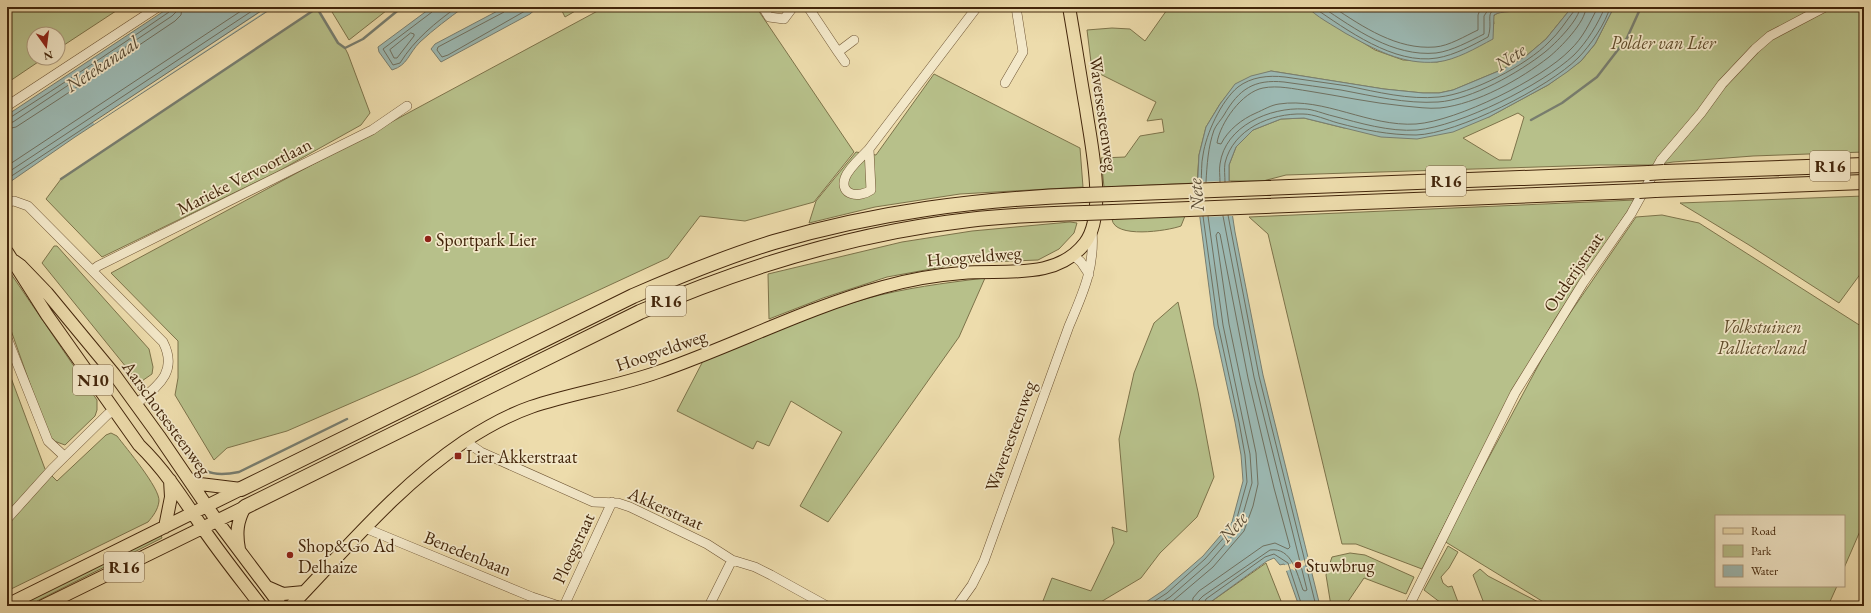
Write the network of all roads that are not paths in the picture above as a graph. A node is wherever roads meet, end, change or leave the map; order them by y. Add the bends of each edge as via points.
1 (158, 7) edge
2 (763, 7) edge
3 (793, 7) edge
4 (808, 7) edge
5 (977, 7) edge
6 (1016, 7) edge
7 (1069, 7) edge
8 (1826, 7) edge
9 (854, 40) dead end
10 (838, 52) junction
11 (845, 62) dead end
12 (1005, 83) dead end
13 (7, 106) edge
14 (408, 106) dead end
15 (869, 149) junction
16 (1864, 165) edge
17 (1864, 182) edge
18 (7, 202) edge
19 (1092, 230) junction
20 (1073, 255) junction
21 (10, 256) edge
22 (93, 270) junction
23 (1089, 274) junction
24 (7, 338) edge
25 (136, 404) junction
26 (115, 411) junction
27 (465, 441) junction
28 (64, 456) junction
29 (189, 479) junction
30 (170, 480) junction
31 (241, 489) junction
32 (612, 502) junction
33 (208, 506) junction
34 (245, 507) junction
35 (194, 513) junction
36 (7, 519) edge
37 (217, 521) junction
38 (165, 527) junction
39 (203, 528) junction
40 (365, 528) junction
41 (240, 550) junction
42 (732, 560) junction
43 (265, 586) junction
44 (304, 592) junction
45 (7, 605) edge
46 (43, 606) edge
47 (261, 606) edge
48 (281, 606) edge
49 (291, 606) edge
50 (559, 606) edge
51 (564, 606) edge
52 (709, 606) edge
53 (828, 606) edge
54 (957, 606) edge
55 (1408, 606) edge

1 - 13 street
2 - 3 street via 768,17 784,19
4 - 10 street
5 - 15 street
6 - 12 street via 1023,52
7 - 19 main road, Waversesteenweg via 1094,164 1096,204
8 - 55 street, Ouderijstraat via 1770,36 1755,49 1722,84 1661,160 1631,214 1583,283 1515,393
9 - 10 street
10 - 11 street
14 - 22 street, Marieke Vervoortlaan via 372,130
15 - 15 street via 845,178 845,186 849,193 855,196 871,190
16 - 31 highway, R16, bridge via 1084,195 997,200 924,209 809,232 688,273 633,296
17 - 34 highway, R16, bridge via 999,217 924,226 813,249 693,289 640,312
18 - 22 street via 14,201 28,206
19 - 20 main road, Hoogveldweg via 1086,242
19 - 23 street, Waversesteenweg via 1093,253
20 - 23 street via 1082,262
20 - 27 main road, Hoogveldweg via 1055,266 1041,270 958,273 881,288 657,373 530,408
21 - 25 main road, Aarschotsesteenweg / N10 via 76,328
21 - 26 main road, Aarschotsesteenweg / N10 via 47,316
22 - 25 street via 160,338 166,348 169,359 164,378
23 - 54 street, Waversesteenweg via 984,562
24 - 28 street via 46,437
25 - 29 main road, Aarschotsesteenweg / N10
26 - 28 street via 108,414
26 - 30 main road, Aarschotsesteenweg / N10 via 139,445
27 - 32 street, Akkerstraat via 481,452 563,490 593,502
27 - 40 main road, Hoogveldweg via 426,469
28 - 36 street
29 - 31 main road via 200,484
29 - 33 main road, Aarschotsesteenweg / N10
30 - 35 main road, Aarschotsesteenweg / N10
30 - 38 main road via 171,497
31 - 33 main road, R16
32 - 42 street, Akkerstraat via 630,507 707,544
32 - 51 street, Ploegstraat
33 - 35 main road, R16
33 - 37 main road, Aarschotsesteenweg / N10
34 - 37 main road, R16
34 - 41 main road via 238,527
35 - 38 main road, R16
35 - 39 main road, Aarschotsesteenweg / N10
37 - 39 main road, R16
37 - 41 main road, Aarschotsesteenweg / N10
38 - 45 main road, R16
39 - 46 main road, R16
39 - 47 main road, Aarschotsesteenweg / N10
40 - 44 main road, Hoogveldweg
40 - 50 street, Benedenbaan
41 - 43 main road, Aarschotsesteenweg / N10
42 - 52 street
42 - 53 street, Akkerstraat via 771,574
43 - 44 main road via 283,594
43 - 48 main road, Aarschotsesteenweg / N10
44 - 49 main road, Hoogveldweg

